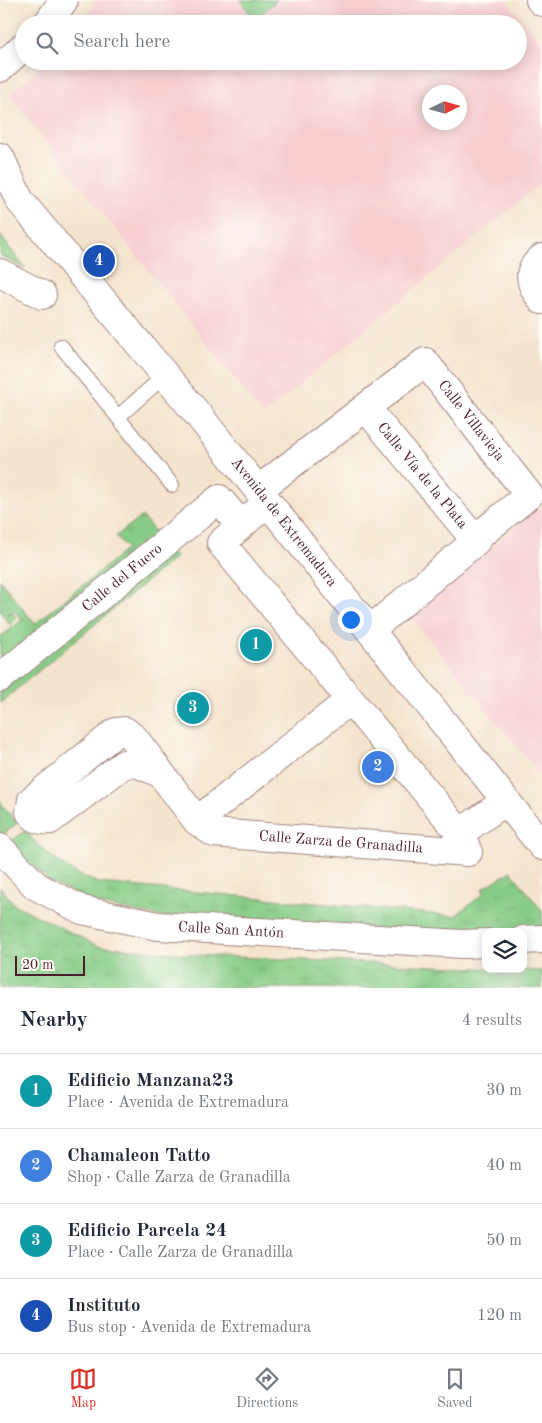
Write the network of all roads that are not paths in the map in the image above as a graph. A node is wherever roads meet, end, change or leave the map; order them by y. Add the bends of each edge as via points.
1 (43, 0) edge
2 (64, 0) edge
3 (46, 15) edge
4 (53, 15) edge
5 (0, 157) edge
6 (10, 194) edge
7 (542, 258) edge
8 (0, 273) edge
9 (42, 294) dead end
10 (542, 300) edge
11 (61, 346) dead end
12 (164, 376) junction
13 (366, 408) junction
14 (118, 417) junction
15 (172, 485) dead end
16 (263, 496) junction
17 (241, 525) junction
18 (486, 530) dead end
19 (370, 630) junction
20 (0, 678) edge
21 (350, 700) junction
22 (157, 772) dead end
23 (506, 801) junction
24 (197, 821) junction
25 (460, 833) junction
26 (542, 846) edge
27 (0, 848) edge
28 (542, 939) edge
29 (527, 940) edge
30 (482, 943) edge

1 - 3 street
2 - 4 street
5 - 6 street, Avenida de Extremadura
6 - 12 street, Avenida de Extremadura
7 - 10 street via 532,269 530,278
8 - 9 street
11 - 14 lane
12 - 14 lane
12 - 16 street, Avenida de Extremadura
13 - 16 street, Calle Vía de la Plata
13 - 18 street, Calle Villavieja via 425,362 529,495
13 - 19 street, Calle Vía de la Plata via 476,541
14 - 15 lane
16 - 17 street, Calle Vía de la Plata
16 - 19 street, Avenida de Extremadura
17 - 20 street, Calle del Fuero via 219,499
17 - 21 street, Calle Vía de la Plata via 221,543
19 - 23 street, Avenida de Extremadura
21 - 24 street
21 - 25 street
22 - 24 street, Calle Zarza de Granadilla
23 - 25 street
23 - 26 street, Avenida de Extremadura
24 - 25 street, Calle Zarza de Granadilla via 214,833 468,852
27 - 30 street, Calle San Antón via 36,886 82,910 158,926
28 - 29 street

